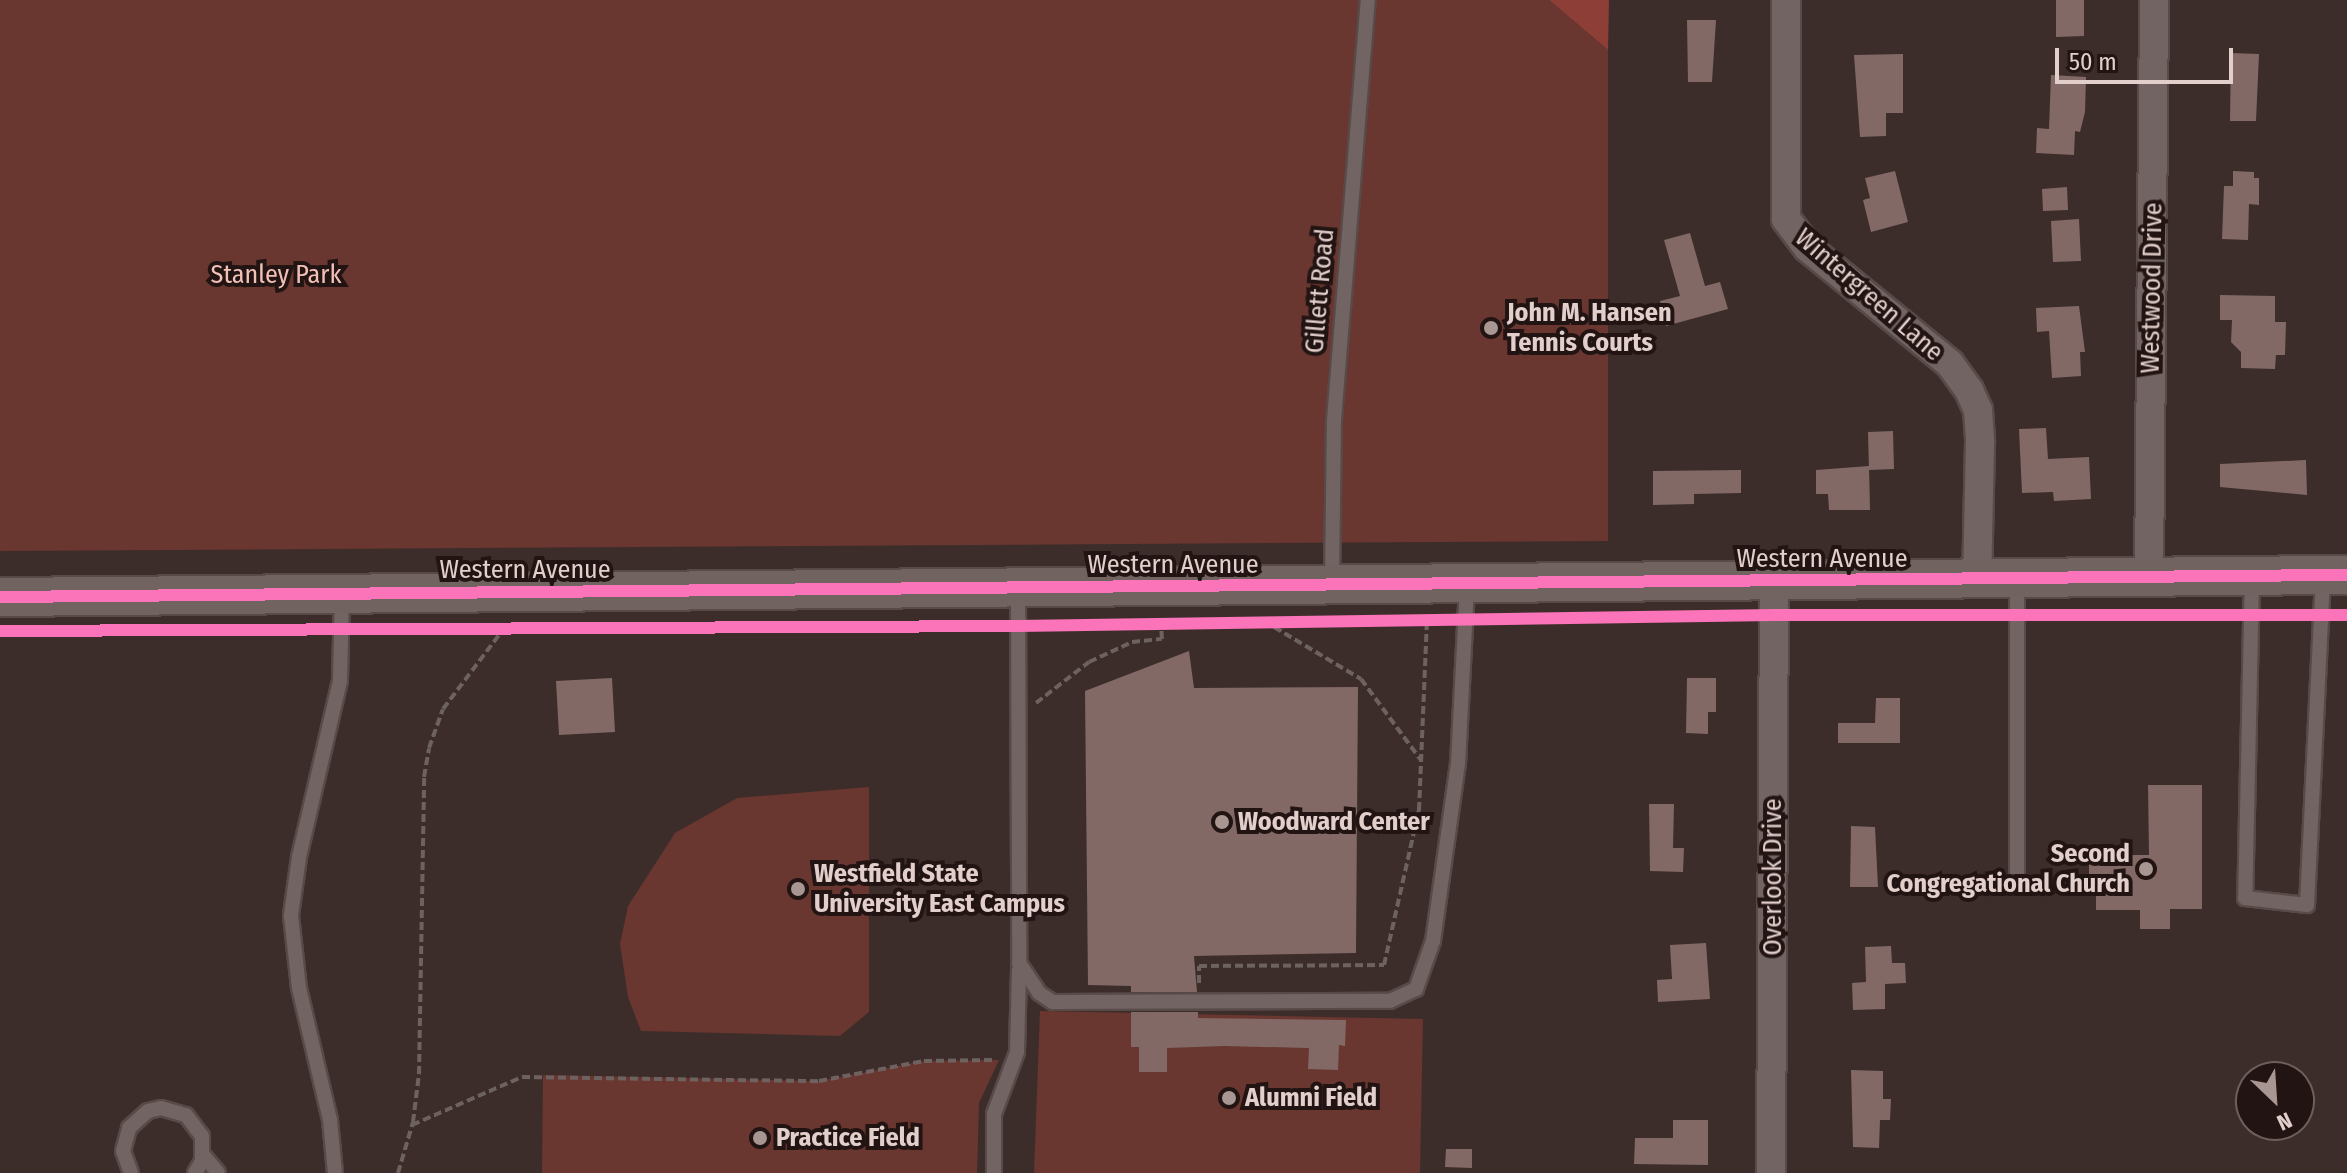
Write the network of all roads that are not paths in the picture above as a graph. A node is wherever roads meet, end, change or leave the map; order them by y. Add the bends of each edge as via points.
1 (1368, 0) edge
2 (1786, 0) edge
3 (2154, 0) edge
4 (2335, 575) edge
5 (2252, 576) junction
6 (2149, 577) junction
7 (2017, 580) junction
8 (1774, 581) junction
9 (1977, 581) junction
10 (1332, 586) junction
11 (1018, 588) junction
12 (342, 594) junction
13 (0, 597) edge
14 (1467, 601) junction
15 (2017, 874) dead end
16 (1019, 963) junction
17 (203, 1155) junction
18 (131, 1173) edge
19 (195, 1173) edge
20 (218, 1173) edge
21 (335, 1173) edge
22 (994, 1173) edge
23 (1771, 1173) edge

1 - 10 lane, Gillett Road via 1334,420
2 - 9 street, Wintergreen Lane via 1786,219 1808,248 1950,364 1969,390 1978,410 1980,442
3 - 6 street, Westwood Drive
4 - 5 main road, Western Avenue
4 - 5 lane via 2307,905 2245,898
5 - 6 main road, Western Avenue
6 - 7 main road, Western Avenue
7 - 9 main road, Western Avenue
7 - 15 lane
8 - 9 main road, Western Avenue
8 - 14 main road, Western Avenue
8 - 23 street, Overlook Drive
10 - 11 main road, Western Avenue
10 - 14 main road, Western Avenue
11 - 12 main road, Western Avenue
11 - 16 lane
12 - 13 main road, Western Avenue
12 - 21 lane via 340,681 299,857 291,915 299,988 330,1120
14 - 16 lane via 1458,764 1442,892 1425,973 1416,989 1390,1001 1053,1002 1039,993
16 - 22 lane via 1017,1052 994,1114
17 - 18 lane via 202,1136 186,1115 161,1108 148,1111 137,1118 124,1140
17 - 19 lane
17 - 20 lane

